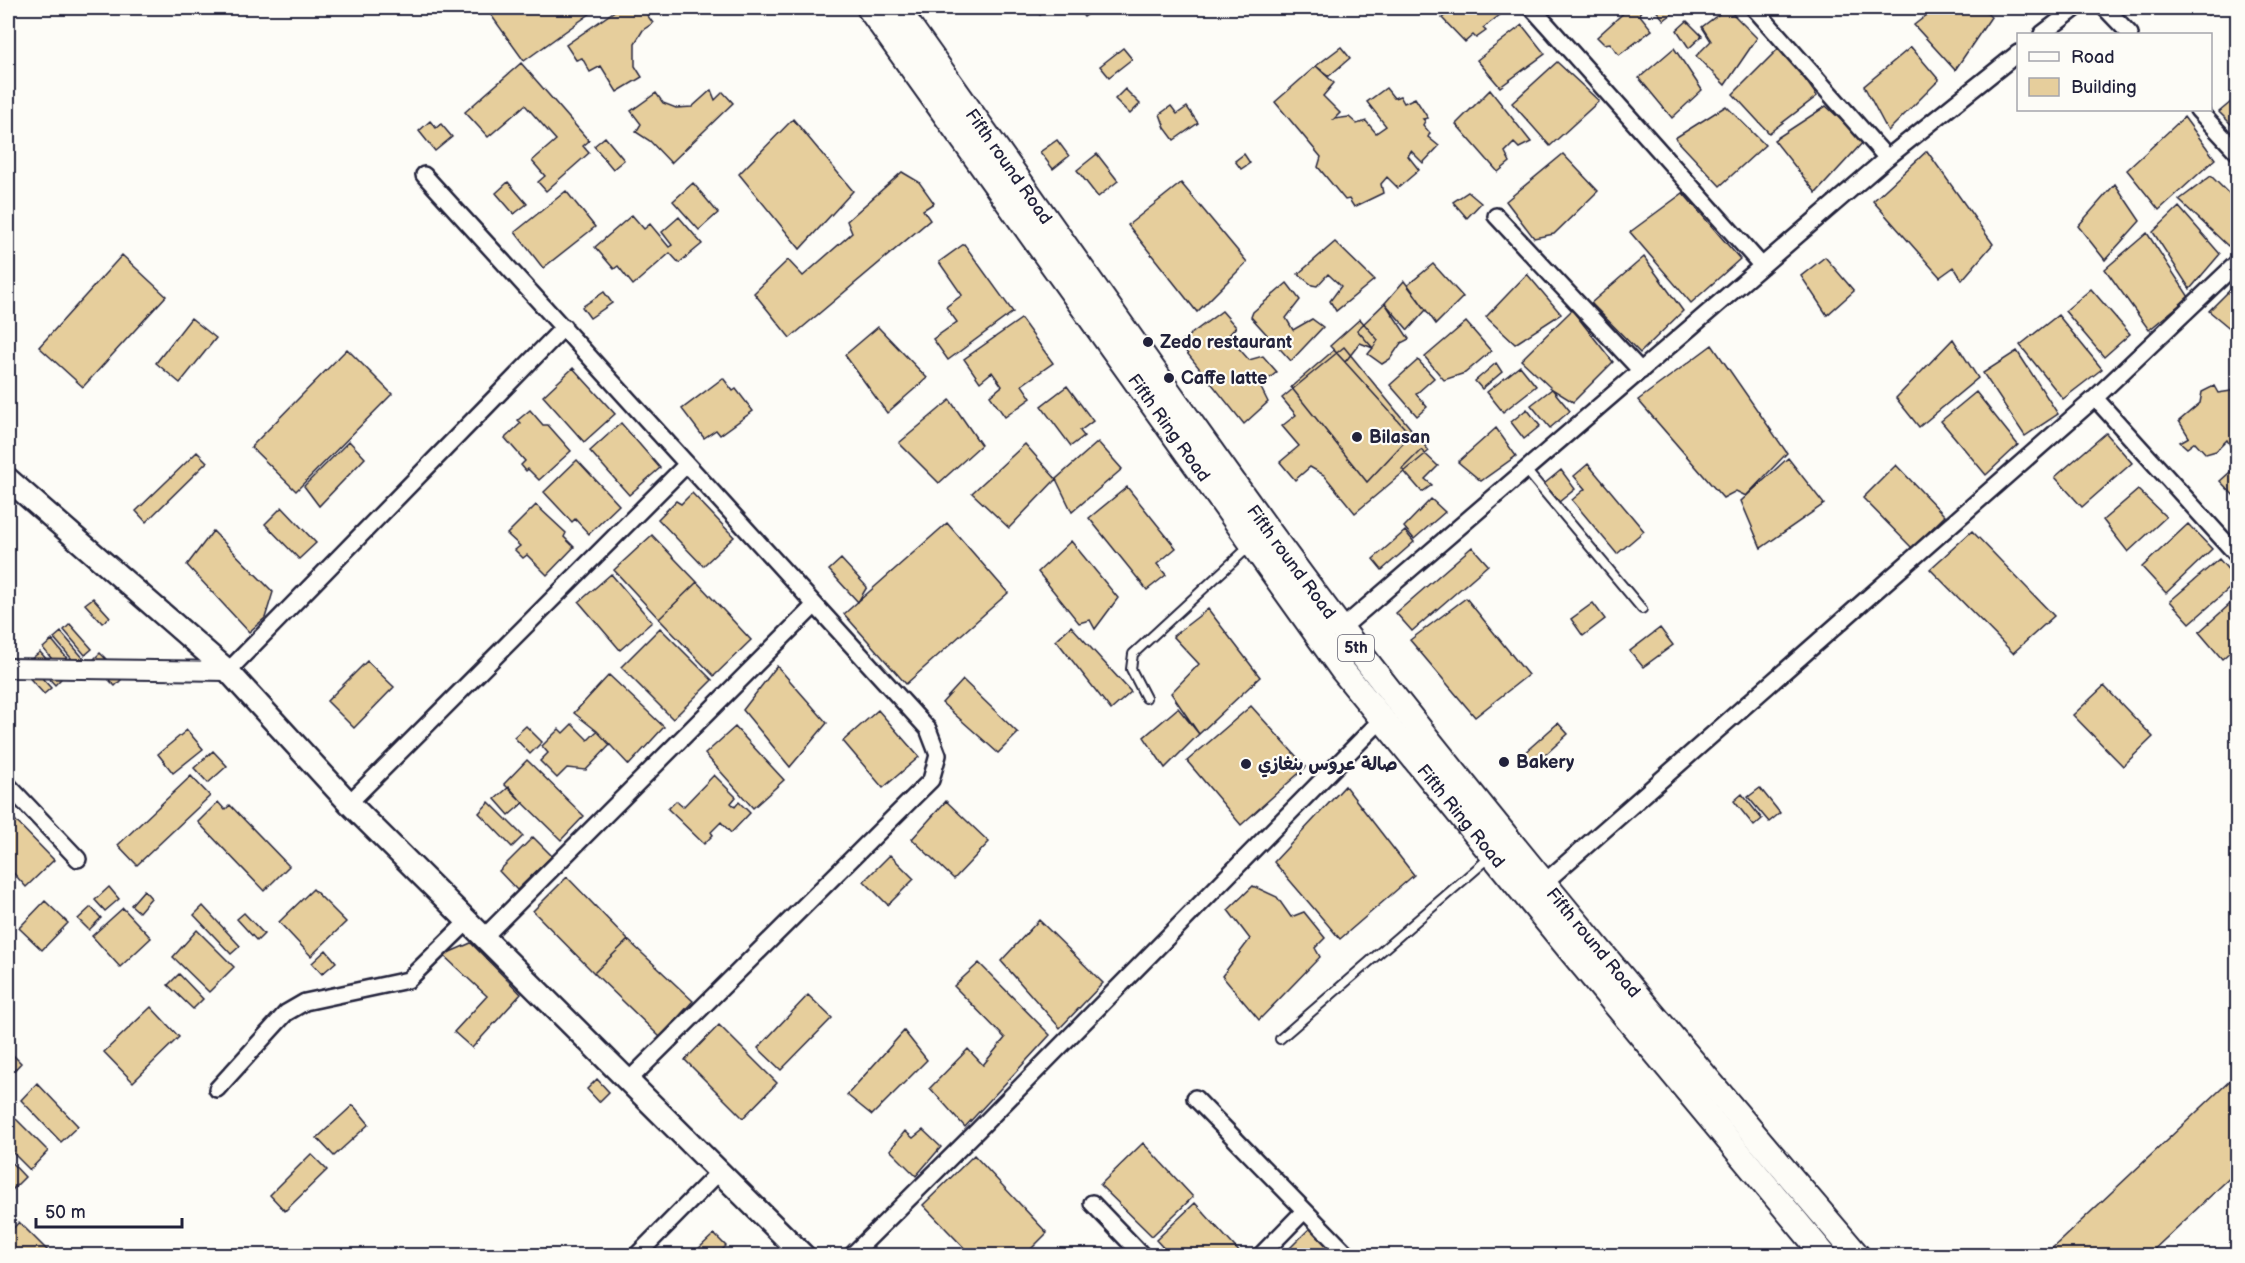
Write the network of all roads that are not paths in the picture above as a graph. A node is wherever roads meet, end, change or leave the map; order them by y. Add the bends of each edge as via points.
1 (869, 8) edge
2 (897, 8) edge
3 (1532, 8) edge
4 (1754, 8) edge
5 (2076, 8) edge
6 (2105, 8) edge
7 (2043, 33) edge
8 (2129, 33) edge
9 (2017, 56) edge
10 (2199, 111) edge
11 (2238, 153) edge
12 (1887, 158) junction
13 (424, 175) dead end
14 (1497, 216) dead end
15 (2238, 262) edge
16 (1762, 266) junction
17 (564, 327) junction
18 (1641, 371) junction
19 (2095, 398) junction
20 (687, 464) junction
21 (1526, 470) junction
22 (8, 479) edge
23 (1251, 545) junction
24 (2238, 556) edge
25 (815, 605) junction
26 (1642, 609) dead end
27 (1341, 629) junction
28 (8, 668) edge
29 (228, 671) junction
30 (1146, 698) dead end
31 (1382, 719) junction
32 (8, 785) edge
33 (349, 803) junction
34 (1493, 855) junction
35 (78, 859) dead end
36 (1545, 882) junction
37 (468, 921) junction
38 (484, 937) junction
39 (1580, 943) junction
40 (1280, 1038) dead end
41 (629, 1080) junction
42 (217, 1089) dead end
43 (1195, 1098) dead end
44 (719, 1172) junction
45 (1092, 1203) dead end
46 (1304, 1212) junction
47 (636, 1256) edge
48 (804, 1256) edge
49 (851, 1256) edge
50 (1143, 1256) edge
51 (1260, 1256) edge
52 (1349, 1256) edge
53 (1825, 1256) edge
54 (1858, 1256) edge

1 - 23 main road, Fifth Ring Road / 5th
2 - 27 main road, Fifth round Road / 5th
3 - 16 street
4 - 12 street
5 - 7 street
6 - 8 street
9 - 12 street
10 - 11 street
12 - 16 street
13 - 17 street
14 - 18 street
15 - 19 street
16 - 18 street
17 - 20 street
17 - 29 street
18 - 21 street
19 - 24 street
19 - 36 street
20 - 25 street
20 - 33 street
21 - 26 lane
21 - 27 street
22 - 29 main road
23 - 30 lane via 1133,654 1131,669
23 - 31 main road, Fifth Ring Road / 5th
25 - 38 street
25 - 41 street via 928,729 938,755 931,780
27 - 36 main road, Fifth round Road / 5th
28 - 29 street
29 - 33 main road
31 - 34 main road, Fifth Ring Road / 5th
31 - 49 street
32 - 35 street
33 - 37 main road
34 - 39 main road, Fifth Ring Road / 5th
34 - 40 lane
36 - 39 main road, Fifth round Road / 5th
37 - 38 main road
37 - 42 street via 408,980 305,1002 286,1013
38 - 41 main road
39 - 53 main road, Fifth Ring Road / 5th
39 - 54 main road, Fifth round Road / 5th
41 - 44 main road
43 - 46 street
44 - 47 street
44 - 48 main road
45 - 50 street
46 - 51 street
46 - 52 street

